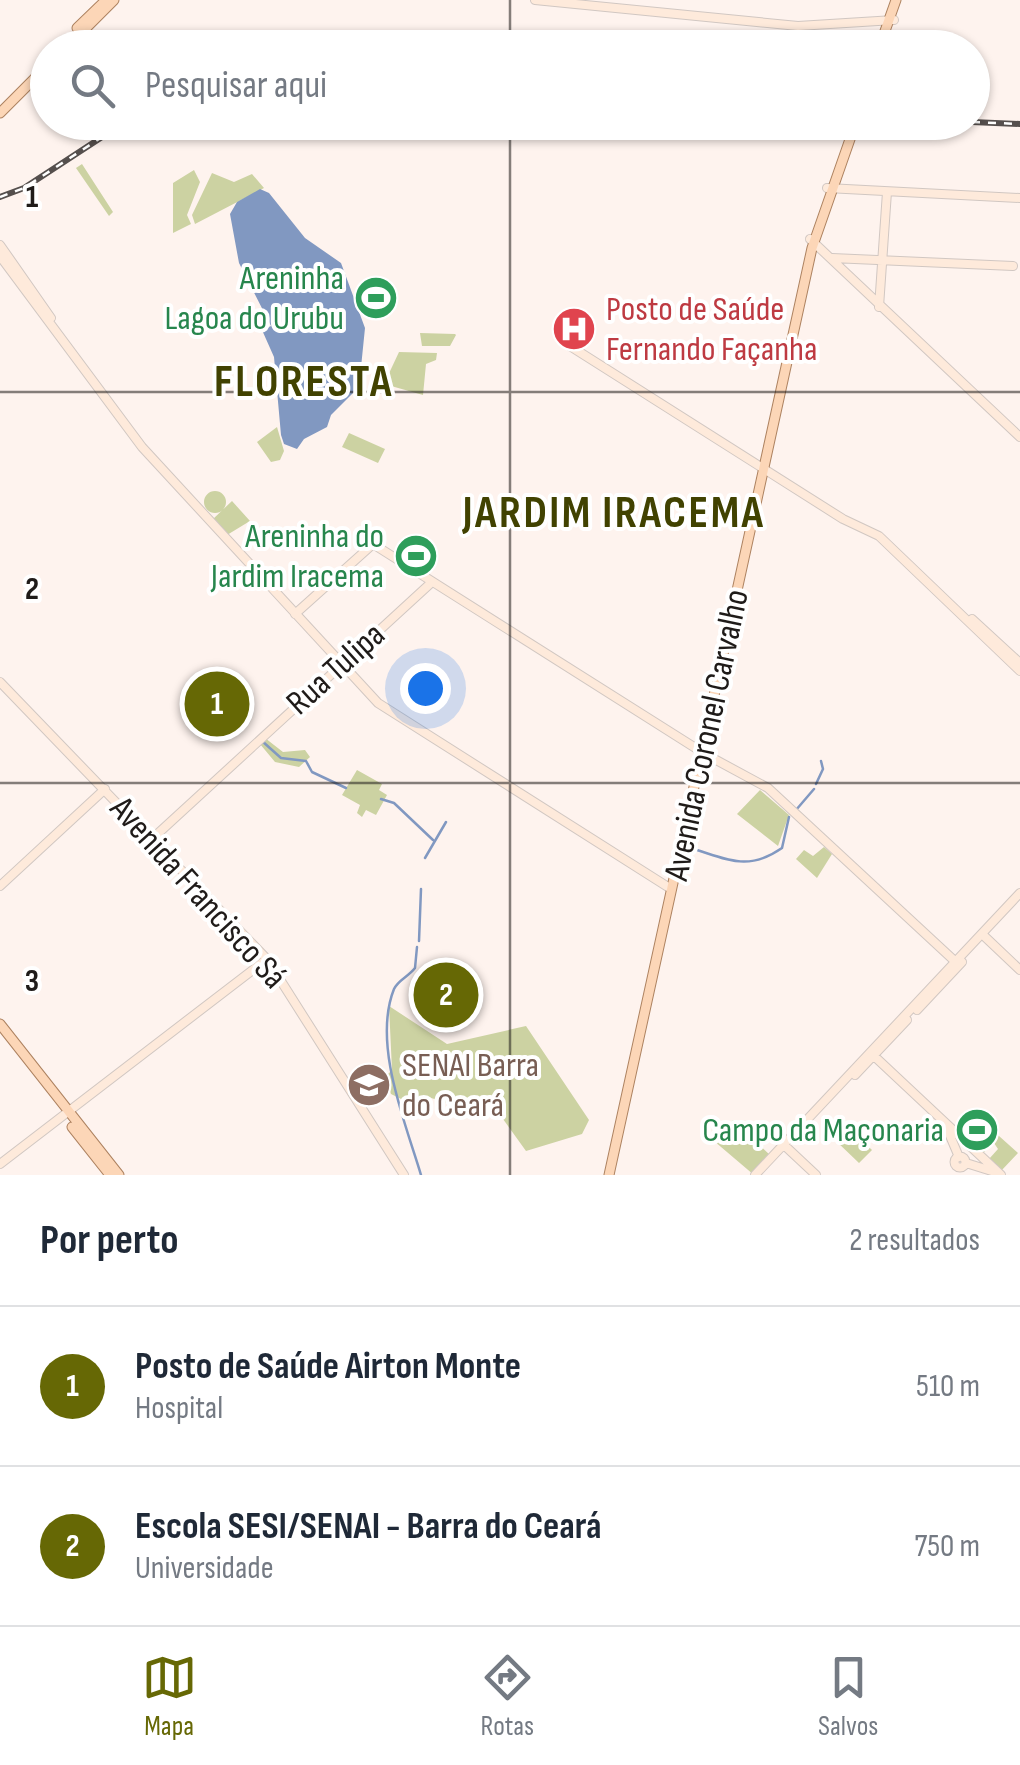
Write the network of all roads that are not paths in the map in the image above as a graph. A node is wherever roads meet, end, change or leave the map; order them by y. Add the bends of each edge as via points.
1 (535, 0) edge
2 (898, 0) edge
3 (107, 3) edge
4 (891, 20) junction
5 (78, 30) edge
6 (82, 30) edge
7 (887, 30) edge
8 (30, 77) edge
9 (30, 80) edge
10 (18, 90) junction
11 (0, 104) edge
12 (0, 113) edge
13 (847, 140) edge
14 (830, 188) junction
15 (887, 192) junction
16 (1020, 198) edge
17 (812, 242) junction
18 (0, 246) edge
19 (0, 256) edge
20 (830, 259) junction
21 (882, 261) junction
22 (1013, 268) dead end
23 (879, 306) junction
24 (42, 309) junction
25 (571, 344) dead end
26 (1020, 440) edge
27 (762, 466) junction
28 (431, 583) junction
29 (294, 614) junction
30 (342, 665) junction
31 (1020, 667) edge
32 (0, 682) edge
33 (702, 754) junction
34 (105, 788) junction
35 (153, 838) junction
36 (678, 854) junction
37 (0, 886) edge
38 (668, 888) junction
39 (1020, 897) edge
40 (984, 936) junction
41 (267, 959) junction
42 (955, 965) junction
43 (1020, 970) edge
44 (0, 1024) edge
45 (0, 1033) edge
46 (872, 1054) junction
47 (64, 1113) junction
48 (944, 1122) junction
49 (786, 1146) junction
50 (103, 1159) junction
51 (0, 1162) edge
52 (960, 1163) junction
53 (1001, 1174) edge
54 (110, 1175) edge
55 (118, 1175) edge
56 (404, 1175) edge
57 (607, 1175) edge
58 (758, 1175) edge
59 (816, 1175) edge
60 (948, 1175) edge

1 - 4 street via 798,26
2 - 4 main road
3 - 5 main road
3 - 6 main road
4 - 7 main road
8 - 10 main road
9 - 10 main road
10 - 11 main road
10 - 12 main road
13 - 14 main road, Avenida Coronel Carvalho
14 - 15 street
14 - 17 main road, Avenida Coronel Carvalho
15 - 16 street
15 - 21 street
17 - 20 street
17 - 27 main road, Avenida Coronel Carvalho
18 - 24 street
19 - 24 street
20 - 21 street
20 - 23 street
21 - 22 street
21 - 23 street
23 - 26 street
24 - 29 street via 142,447
25 - 27 street
27 - 31 street via 879,536
27 - 33 main road, Avenida Coronel Carvalho
28 - 29 street via 371,545
28 - 30 street, Rua Tulipa
28 - 33 street
29 - 30 street
30 - 35 street, Rua Tulipa
30 - 38 street via 378,703
32 - 34 street, Avenida Francisco Sá
33 - 36 main road, Avenida Coronel Carvalho
33 - 42 street via 768,788
34 - 35 street, Avenida Francisco Sá
34 - 37 street
35 - 41 street, Avenida Francisco Sá
36 - 38 main road, Avenida Coronel Carvalho
36 - 57 main road, Avenida Coronel Carvalho
38 - 57 main road, Avenida Coronel Carvalho
39 - 40 street
40 - 42 street
40 - 43 street
41 - 47 street
41 - 56 street, Avenida Francisco Sá
42 - 46 street
44 - 47 main road
45 - 47 main road
46 - 48 street
46 - 49 street
47 - 50 main road
47 - 51 street
48 - 52 street
48 - 53 street
49 - 58 street
49 - 59 street
50 - 54 main road
50 - 55 main road
52 - 53 street
52 - 60 street

